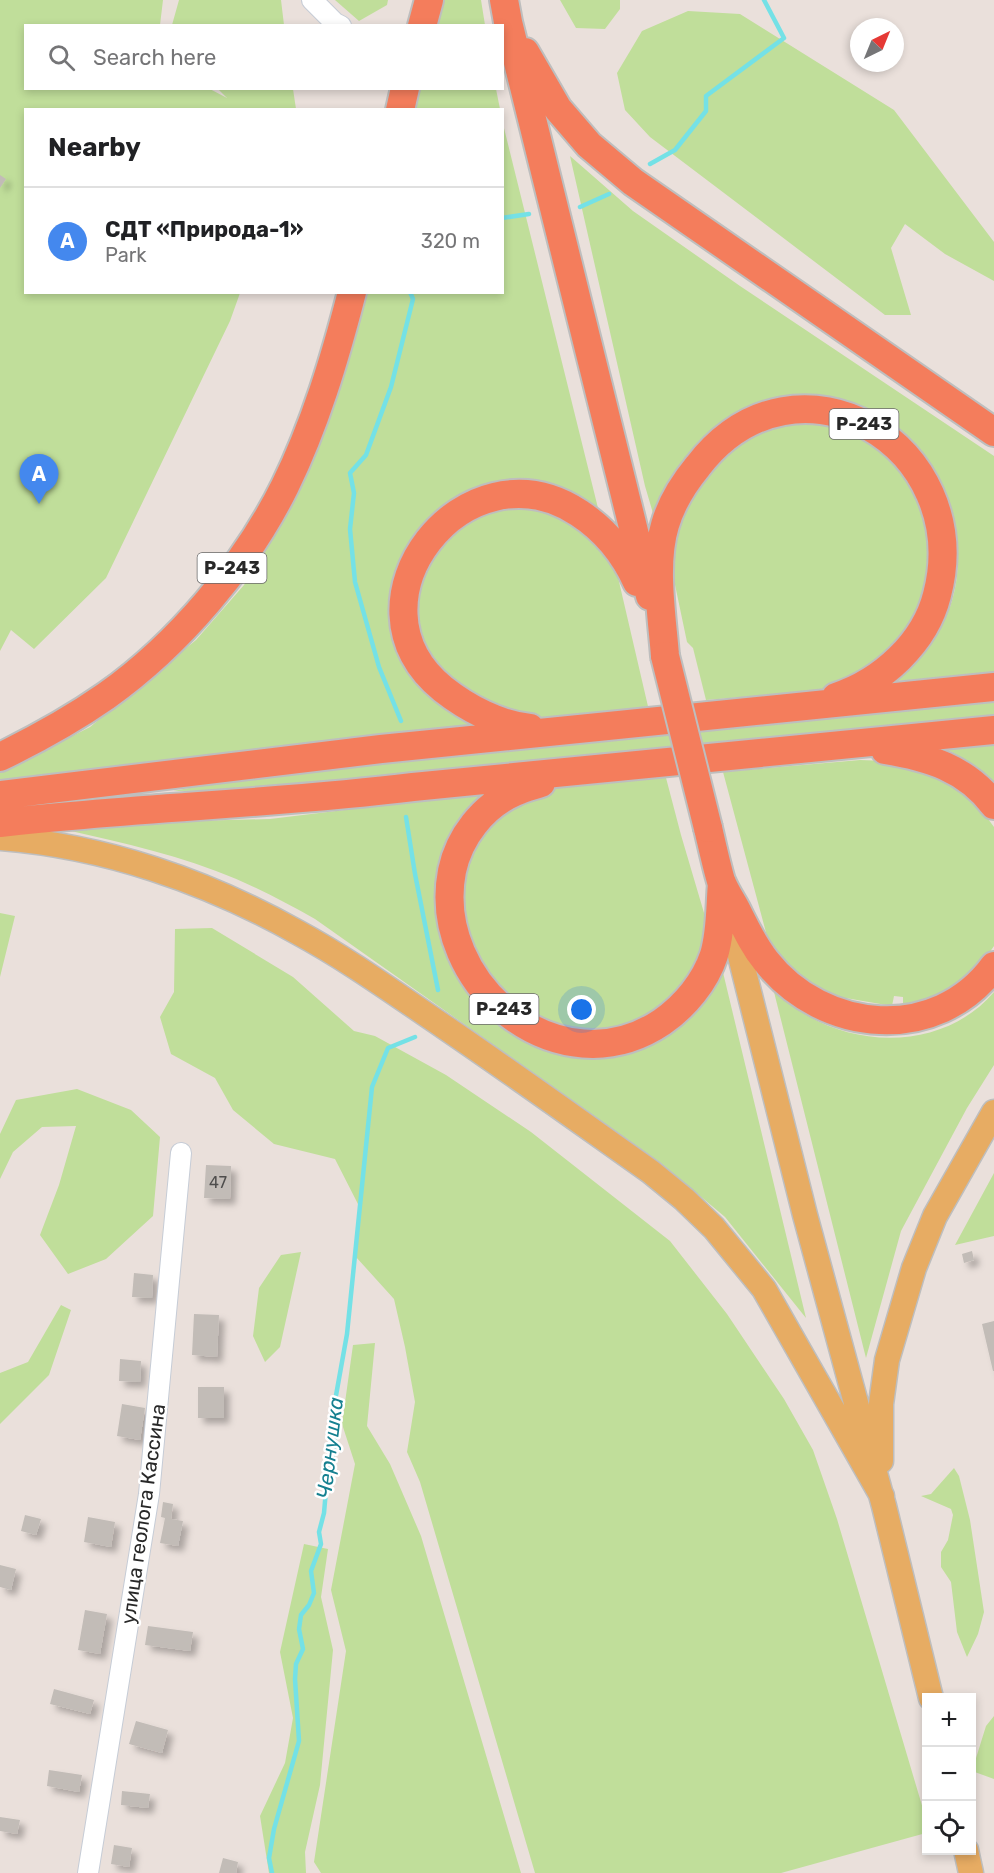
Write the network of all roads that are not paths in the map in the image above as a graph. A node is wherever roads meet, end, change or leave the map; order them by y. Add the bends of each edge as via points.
1 (312, 0) edge
2 (429, 0) edge
3 (506, 11) edge
4 (337, 24) edge
5 (423, 24) edge
6 (405, 90) edge
7 (400, 108) edge
8 (351, 294) edge
9 (994, 432) edge
10 (665, 656) junction
11 (994, 687) edge
12 (803, 708) junction
13 (565, 730) junction
14 (994, 730) edge
15 (820, 746) junction
16 (0, 757) edge
17 (582, 770) junction
18 (0, 795) edge
19 (994, 805) edge
20 (0, 823) edge
21 (0, 838) edge
22 (722, 883) junction
23 (994, 966) edge
24 (994, 1112) edge
25 (181, 1153) dead end
26 (882, 1496) junction
27 (929, 1693) edge
28 (967, 1855) edge
29 (88, 1873) edge
30 (971, 1873) edge

1 - 4 street
2 - 5 highway
3 - 9 highway, Р-243 via 558,109 589,145 643,189
3 - 10 highway, Р-243
6 - 7 highway
8 - 16 highway, Р-243 via 305,441 285,487 238,562 180,632 108,694
10 - 12 highway, Р-243 via 661,549 665,526 687,480 707,454 741,427 766,416 793,410 839,414 887,437 920,472 936,509 944,559 934,605 910,646 892,665 853,692
10 - 13 highway, Р-243 via 636,579 610,539 591,521 557,501 505,494 480,501 452,517 427,541 408,578 403,612 416,658 435,683 489,717 520,727
10 - 22 highway, Р-243, bridge
11 - 12 highway, Р-243
12 - 13 highway, Р-243
13 - 18 highway, Р-243
14 - 15 highway, Р-243
15 - 17 highway, Р-243
15 - 19 highway, Р-243 via 878,749 947,765 970,780
17 - 20 highway, Р-243 via 328,797
17 - 22 highway, Р-243 via 515,792 496,803 469,830 456,856 450,885 451,919 459,950 472,975 517,1020 562,1040 590,1045 615,1043 646,1032 674,1013 706,973 718,933
21 - 26 main road, Р-243 via 55,844 136,864 216,892 298,932 431,1018 651,1172 714,1228 764,1289
22 - 23 highway, Р-243 via 755,946 781,977 809,998 848,1016 892,1020 933,1014 971,991
22 - 26 main road, Р-243
24 - 26 main road via 934,1216 898,1317 881,1404
25 - 29 street, улица геолога Кассина via 149,1494
26 - 27 main road
28 - 30 main road

